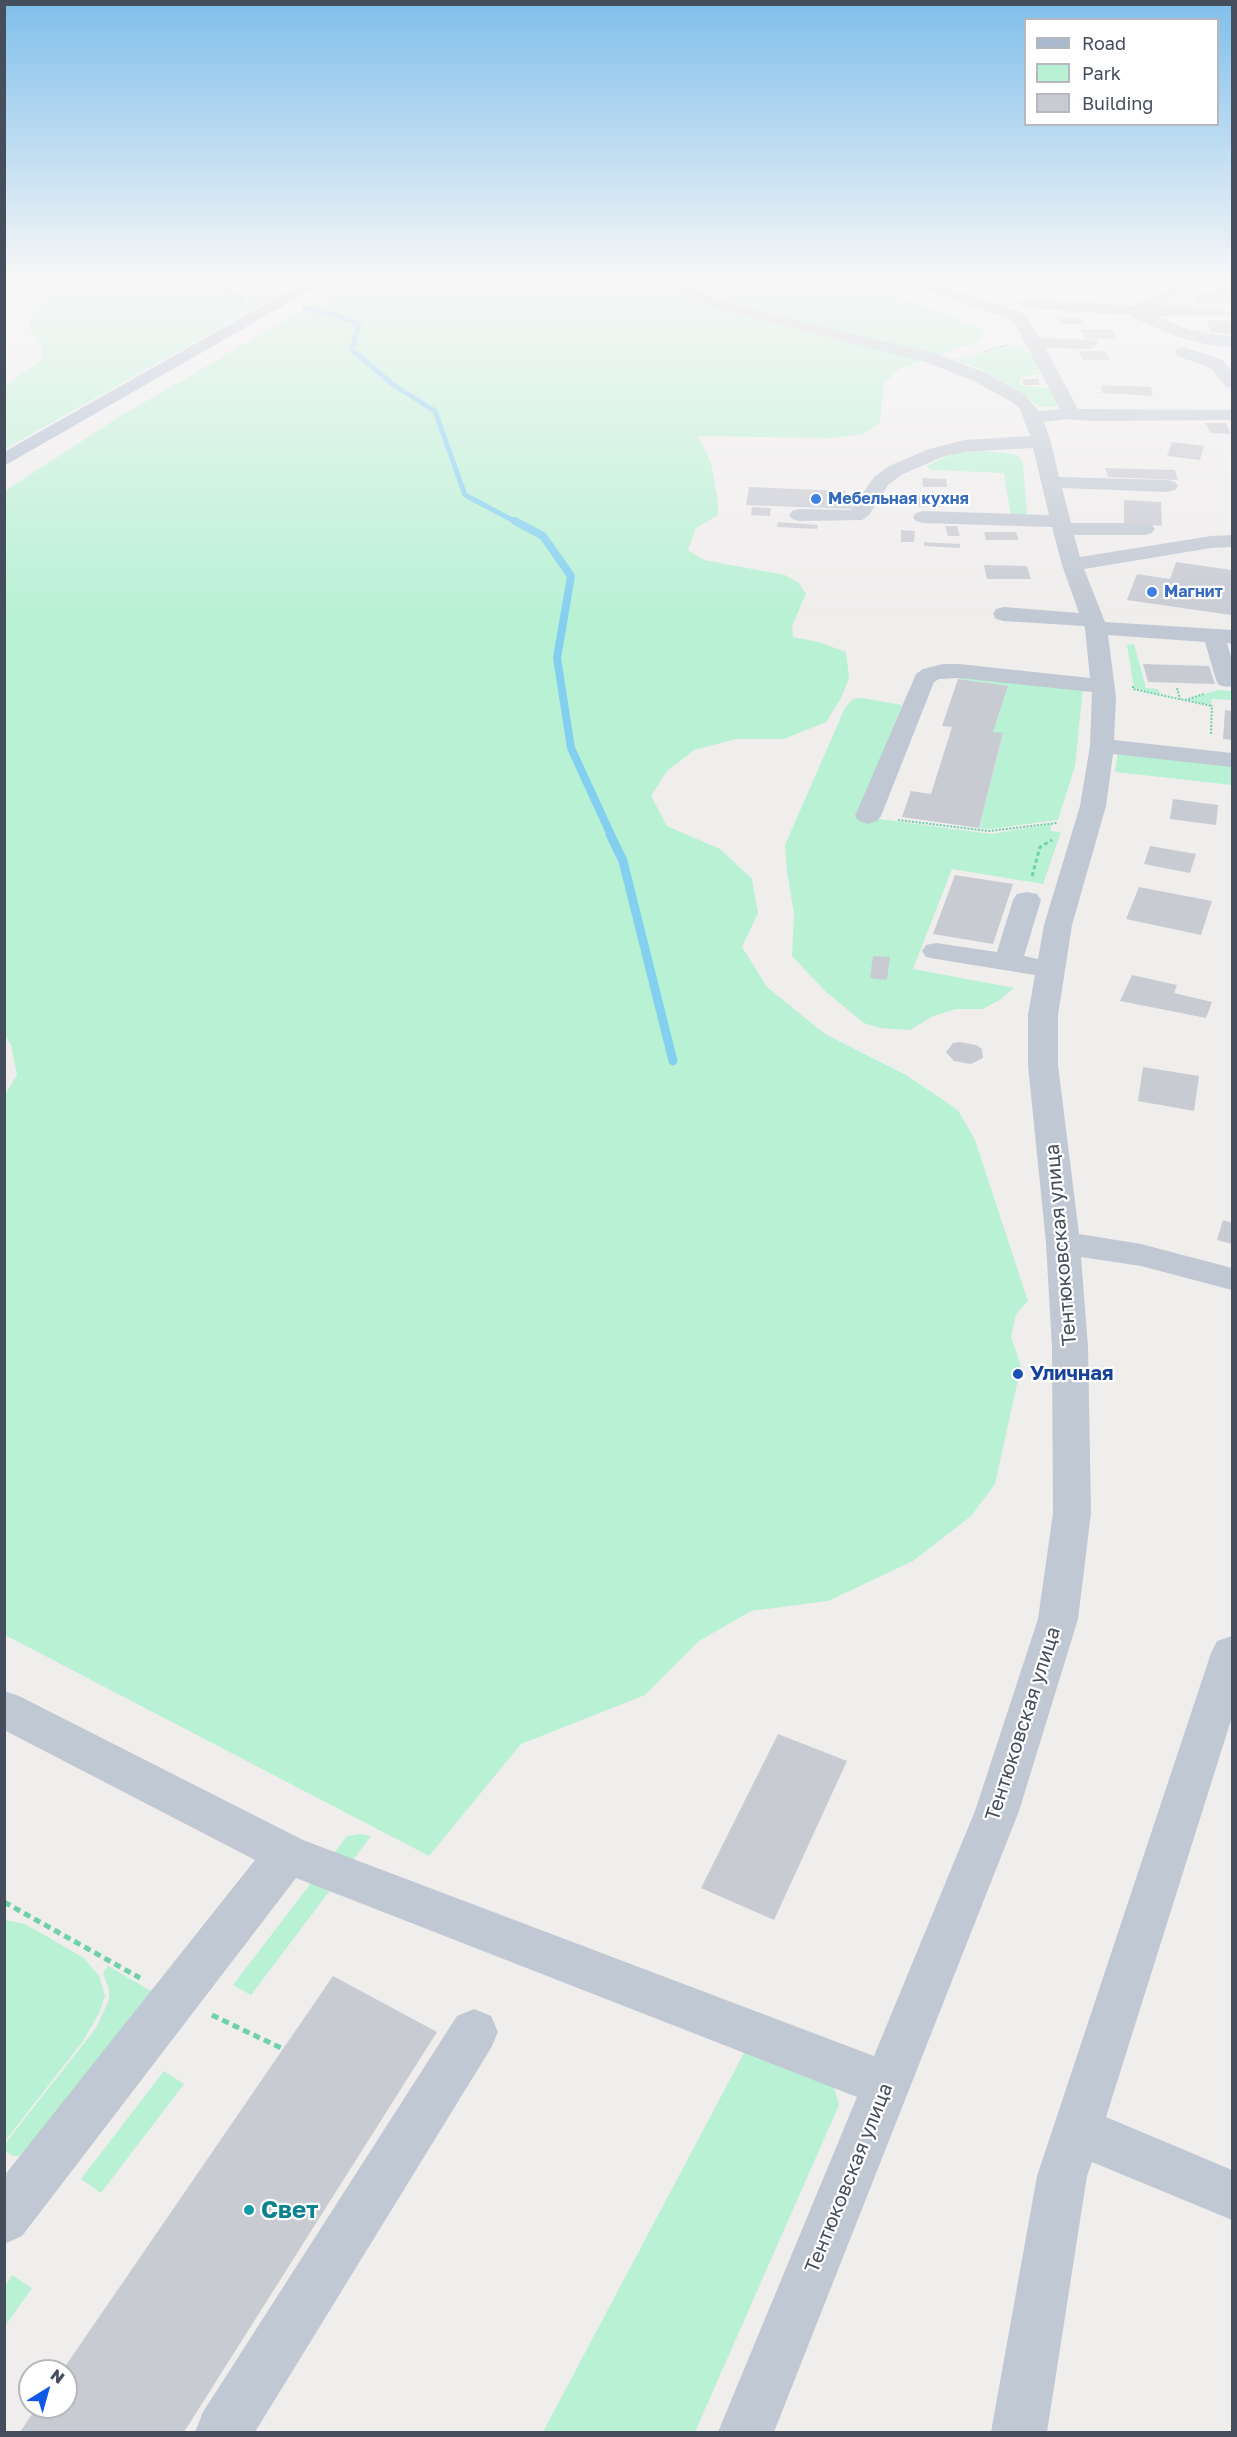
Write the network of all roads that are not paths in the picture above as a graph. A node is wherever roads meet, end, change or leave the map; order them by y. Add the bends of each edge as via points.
1 (120, 394) edge
2 (1012, 394) edge
3 (1060, 394) edge
4 (1068, 414) junction
5 (1233, 415) edge
6 (1034, 417) junction
7 (1042, 442) junction
8 (4, 460) edge
9 (1168, 486) dead end
10 (1051, 487) junction
11 (1153, 499) dead end
12 (799, 515) dead end
13 (923, 517) dead end
14 (1061, 525) junction
15 (1145, 529) dead end
16 (1233, 541) edge
17 (1072, 565) junction
18 (1004, 614) dead end
19 (1095, 624) junction
20 (1223, 636) edge
21 (1227, 680) dead end
22 (1118, 687) junction
23 (1102, 746) junction
24 (1233, 760) edge
25 (867, 816) road end
26 (1027, 900) road end
27 (936, 951) dead end
28 (1008, 962) junction
29 (1050, 969) junction
30 (1063, 1243) junction
31 (1233, 1279) edge
32 (1233, 1653) edge
33 (4, 1709) edge
34 (287, 1854) junction
35 (474, 2032) dead end
36 (861, 2074) dead end
37 (1076, 2130) junction
38 (1233, 2195) edge
39 (4, 2218) edge
40 (223, 2433) edge
41 (746, 2433) edge
42 (1019, 2433) edge

1 - 8 main road
2 - 6 street, Тентюковская улица
3 - 4 street
4 - 5 street
4 - 6 street
6 - 7 street, Тентюковская улица
7 - 10 street, Тентюковская улица
7 - 12 street via 988,444 936,453 881,481 855,516
9 - 10 street
10 - 11 street
10 - 14 street, Тентюковская улица
13 - 14 street
14 - 15 street
14 - 17 street, Тентюковская улица
16 - 17 street
17 - 19 street, Тентюковская улица
18 - 19 street
19 - 20 street
19 - 22 street, Тентюковская улица
20 - 21 street
22 - 23 street, Тентюковская улица
22 - 25 street via 959,671 931,674 924,679
23 - 24 street
23 - 29 street, Тентюковская улица via 1093,806 1058,925
26 - 28 street
27 - 28 street
28 - 29 street
29 - 30 street, Тентюковская улица via 1043,1015 1043,1065
30 - 31 street via 1141,1255
30 - 41 street, Тентюковская улица via 1070,1347 1072,1513 1058,1618 997,1810
32 - 37 street
33 - 34 street
34 - 36 street
34 - 39 street
35 - 40 street
37 - 38 street
37 - 42 street via 1062,2176

